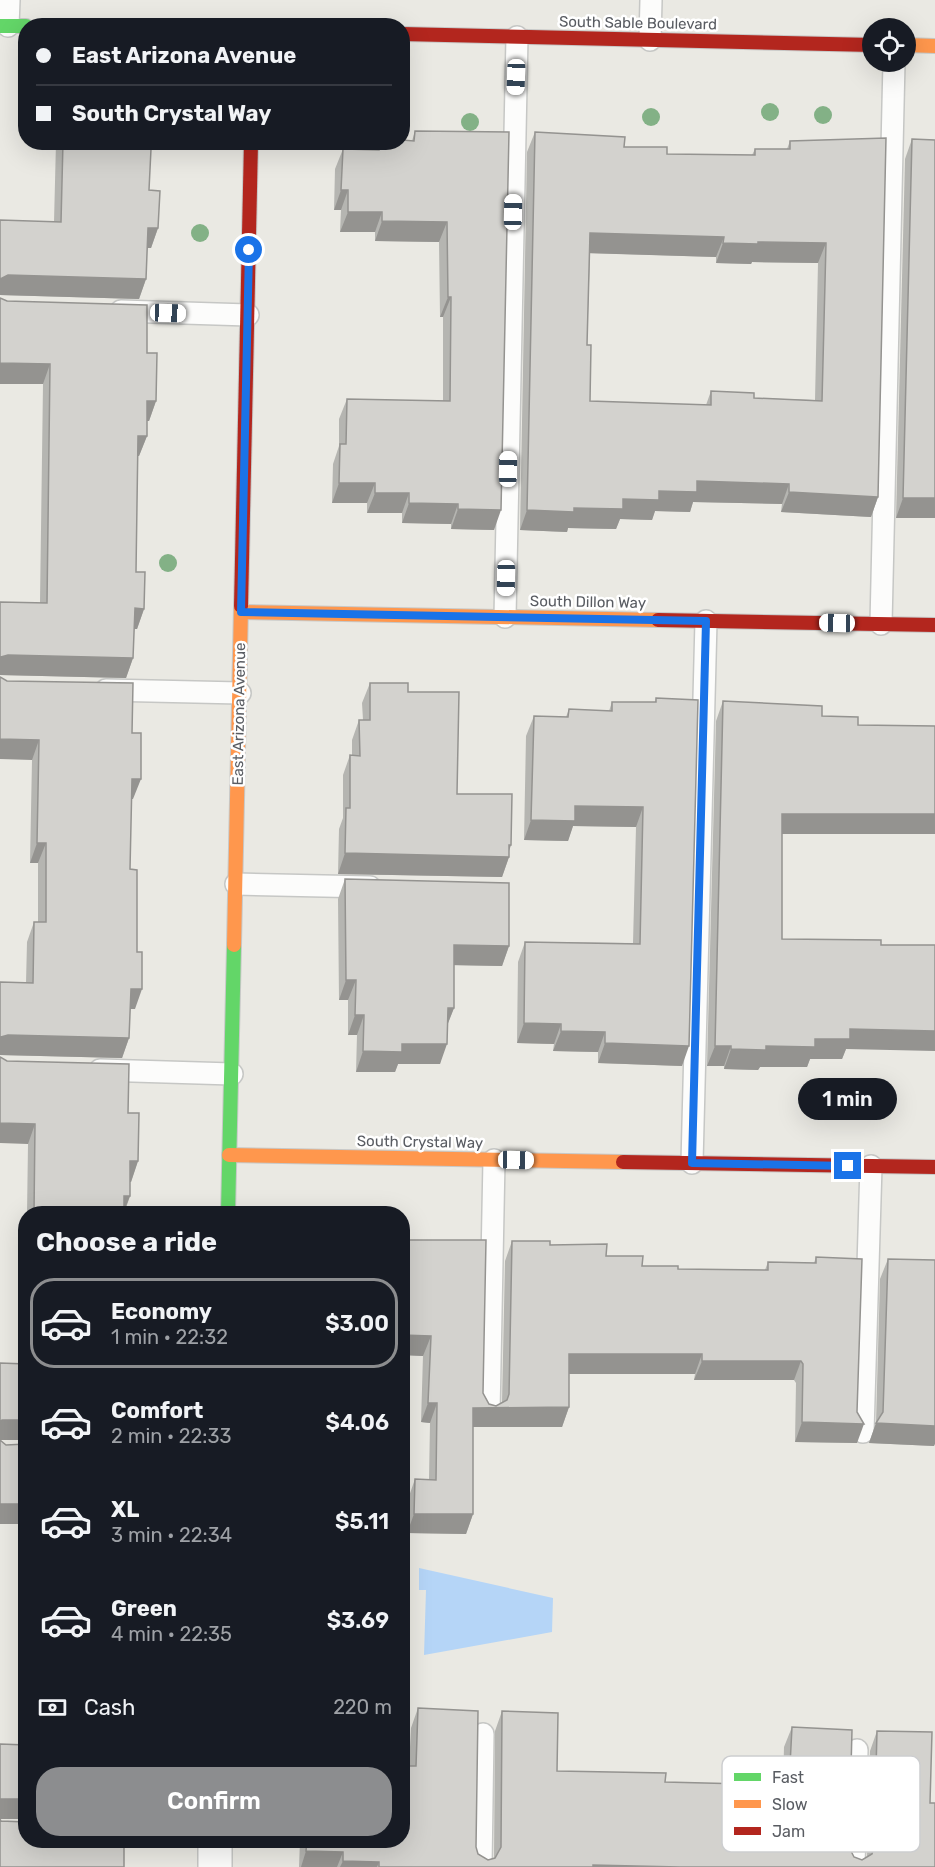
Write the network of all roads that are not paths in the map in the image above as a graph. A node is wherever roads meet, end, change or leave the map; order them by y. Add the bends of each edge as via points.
1 (9, 0) edge
2 (651, 0) edge
3 (11, 26) edge
4 (410, 34) edge
5 (517, 37) junction
6 (650, 40) junction
7 (862, 45) edge
8 (916, 45) edge
9 (935, 46) edge
10 (894, 72) edge
11 (251, 150) edge
12 (96, 311) edge
13 (248, 315) junction
14 (241, 612) junction
15 (506, 617) junction
16 (706, 621) junction
17 (881, 624) junction
18 (935, 625) edge
19 (83, 689) edge
20 (240, 693) junction
21 (236, 884) junction
22 (388, 887) edge
23 (80, 1070) edge
24 (231, 1074) junction
25 (229, 1155) junction
26 (494, 1160) junction
27 (692, 1163) junction
28 (871, 1166) junction
29 (935, 1167) edge
30 (228, 1206) edge
31 (489, 1413) edge
32 (863, 1432) edge
33 (483, 1734) dead end
34 (857, 1750) dead end
35 (857, 1756) edge
36 (215, 1848) edge
37 (854, 1852) edge
38 (215, 1867) edge
39 (481, 1867) edge
40 (854, 1867) edge

1 - 3 lane
2 - 6 lane
4 - 5 street, South Sable Boulevard
5 - 6 street, South Sable Boulevard
5 - 15 lane
6 - 7 street, South Sable Boulevard
8 - 9 street
10 - 17 lane
11 - 13 street, East Arizona Avenue
12 - 13 lane
13 - 14 street, East Arizona Avenue
14 - 15 street, South Dillon Way
14 - 20 street, East Arizona Avenue
15 - 16 street, South Dillon Way
16 - 17 street, South Dillon Way
16 - 27 lane
17 - 18 street, South Dillon Way
19 - 20 lane
20 - 21 street, East Arizona Avenue
21 - 22 lane
21 - 24 street, East Arizona Avenue
23 - 24 lane
24 - 25 street, East Arizona Avenue
25 - 26 street, South Crystal Way
25 - 30 street, East Arizona Avenue
26 - 27 street, South Crystal Way
26 - 31 lane
27 - 28 street, South Crystal Way
28 - 29 street, South Crystal Way
28 - 32 lane
33 - 39 lane
34 - 35 lane
36 - 38 street
37 - 40 lane

